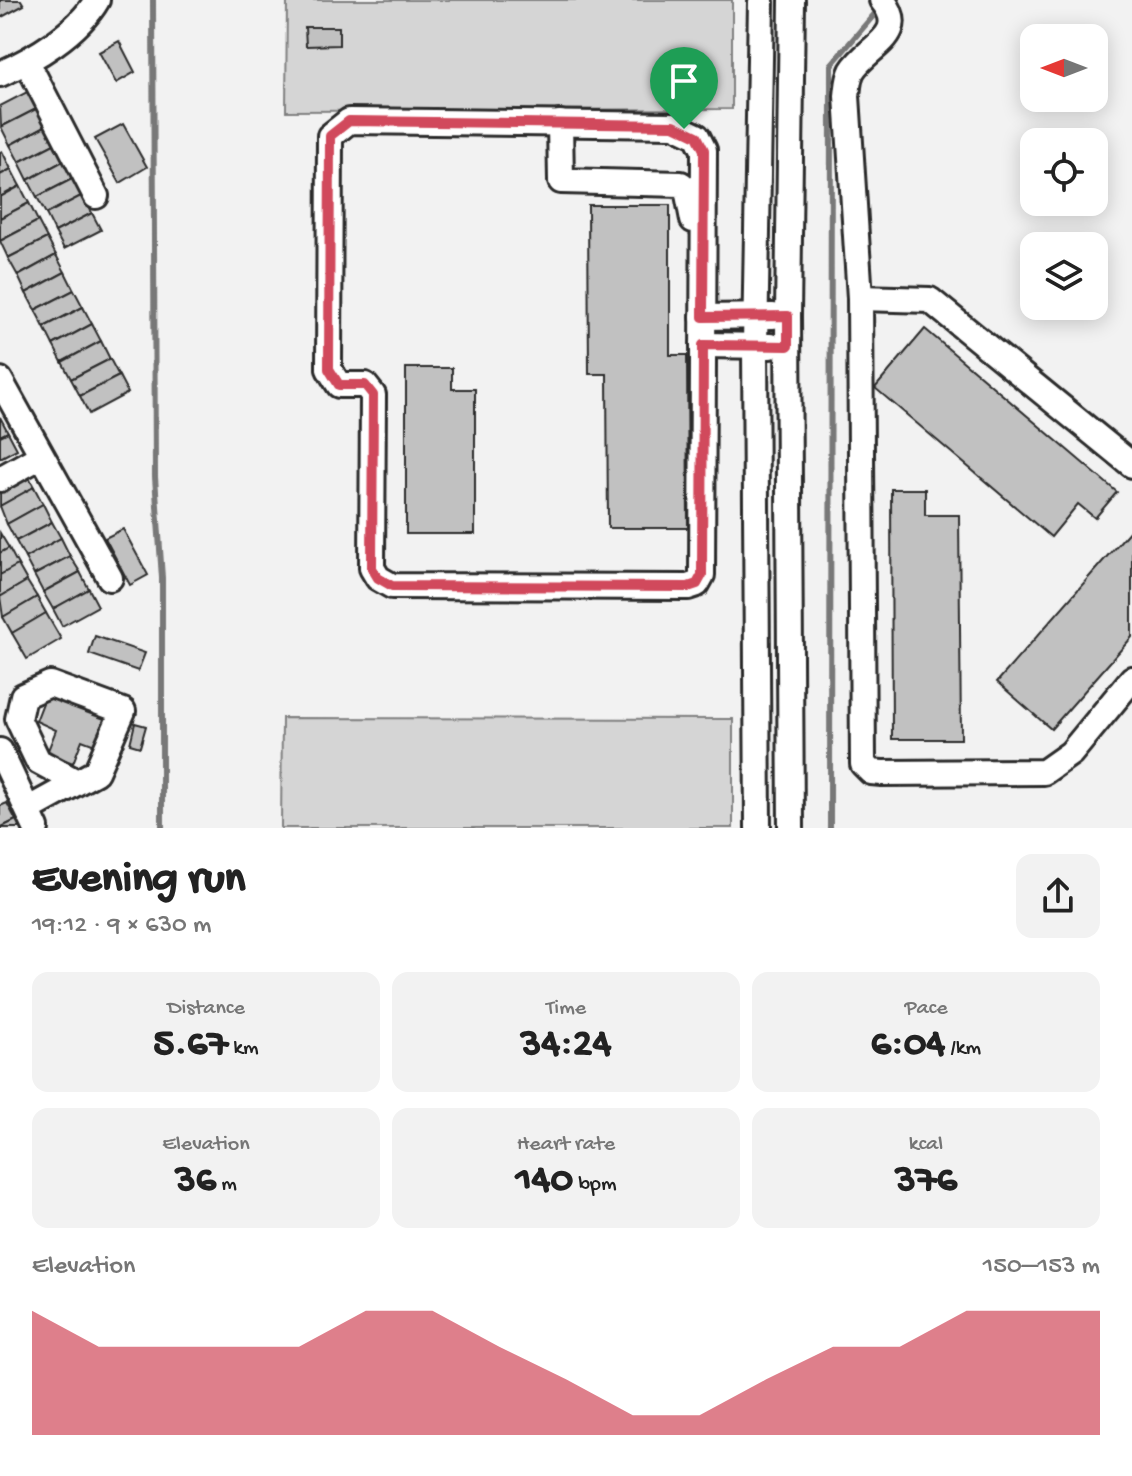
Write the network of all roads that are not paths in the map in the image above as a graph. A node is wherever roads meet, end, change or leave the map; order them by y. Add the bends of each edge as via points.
1 (792, 0) edge
2 (761, 1) edge
3 (886, 4) edge
4 (87, 6) edge
5 (27, 62) junction
6 (0, 74) edge
7 (560, 123) junction
8 (96, 196) dead end
9 (704, 239) junction
10 (860, 298) junction
11 (756, 316) junction
12 (788, 316) junction
13 (703, 317) junction
14 (703, 345) junction
15 (755, 346) junction
16 (788, 346) junction
17 (0, 380) edge
18 (41, 456) junction
19 (1132, 465) edge
20 (0, 479) edge
21 (110, 578) dead end
22 (1132, 679) edge
23 (0, 751) edge
24 (75, 781) junction
25 (32, 819) edge
26 (758, 828) edge
27 (791, 828) edge

1 - 2 street via 771,6
1 - 12 street
2 - 11 street
3 - 10 street via 889,33 853,69 849,80
4 - 5 street
5 - 6 street
5 - 8 street
7 - 9 street via 561,181 681,184
7 - 9 street via 674,125 697,136 704,150
7 - 14 street via 349,121 330,136 329,369 339,385 365,385 373,395 372,568 378,578 392,586 697,584 702,575
9 - 13 street
10 - 19 street via 930,300
10 - 22 street via 863,764 882,773 1044,772 1071,753
11 - 12 street
11 - 13 street
11 - 15 street
12 - 16 street
13 - 14 street
14 - 15 street
15 - 16 street
15 - 26 street
16 - 27 street
17 - 18 street
18 - 20 street
18 - 21 street
23 - 25 street
24 - 24 street via 96,772 123,711 50,684 23,696 18,719 38,761
24 - 25 street

